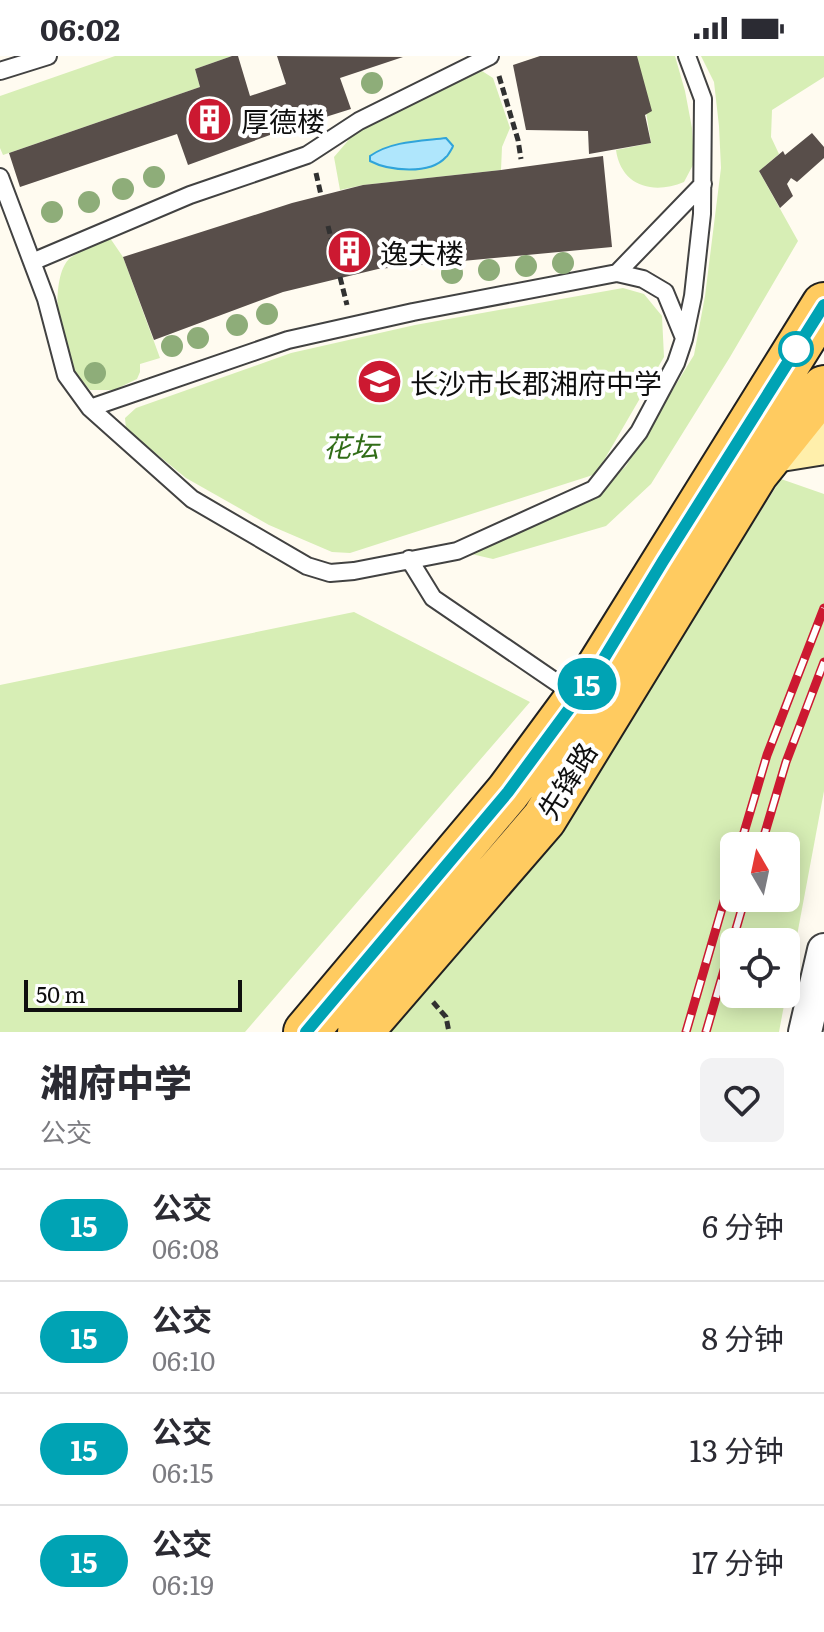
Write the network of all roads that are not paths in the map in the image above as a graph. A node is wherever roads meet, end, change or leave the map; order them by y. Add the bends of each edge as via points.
1 (48, 56) edge
2 (687, 56) edge
3 (494, 63) edge
4 (0, 71) edge
5 (0, 177) edge
6 (703, 184) junction
7 (32, 262) junction
8 (617, 273) junction
9 (824, 305) edge
10 (684, 339) junction
11 (821, 395) edge
12 (90, 408) junction
13 (759, 408) junction
14 (824, 442) edge
15 (774, 450) junction
16 (727, 457) junction
17 (409, 559) junction
18 (577, 696) junction
19 (824, 950) edge
20 (306, 1032) edge
21 (360, 1032) edge
22 (805, 1032) edge

1 - 4 lane
2 - 6 lane via 703,99
3 - 7 lane via 359,121 307,155 190,195
5 - 7 lane
6 - 8 lane
6 - 10 lane
7 - 12 lane via 66,375
8 - 10 lane via 665,292
8 - 12 lane via 288,340
9 - 13 main road, 先锋路
10 - 17 lane via 639,432 594,489 457,551
11 - 13 main road
11 - 15 main road, 先锋路
12 - 17 lane via 192,499 307,566 330,573
13 - 16 main road, 先锋路
14 - 15 main road
15 - 16 main road
15 - 21 main road, 先锋路 via 544,819
16 - 18 main road, 先锋路
17 - 18 lane via 433,598
18 - 20 main road, 先锋路 via 508,792
19 - 22 street

